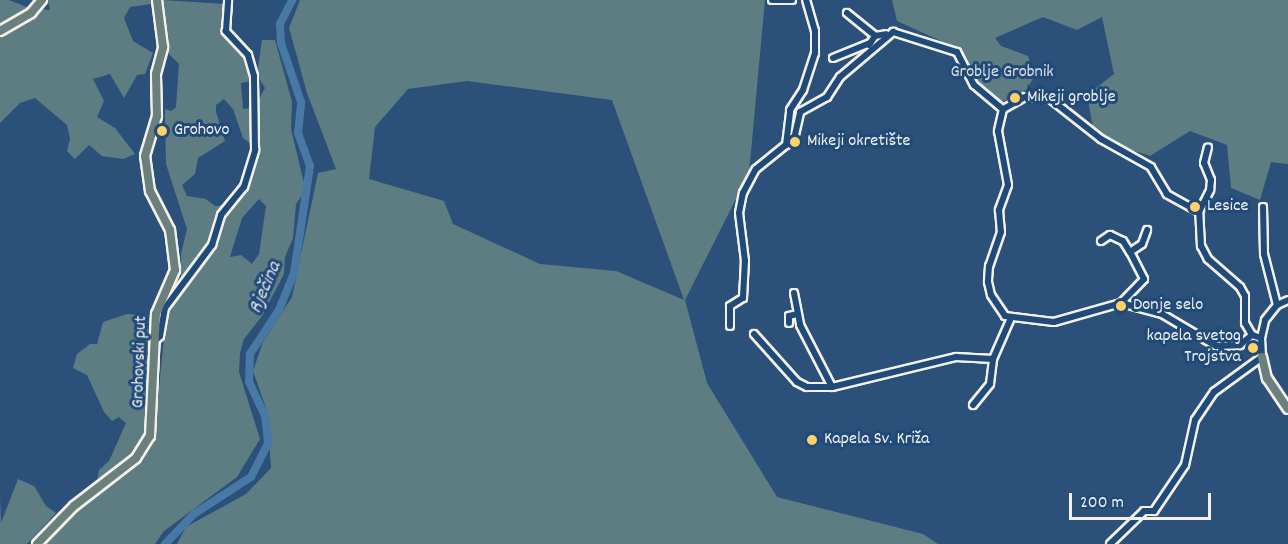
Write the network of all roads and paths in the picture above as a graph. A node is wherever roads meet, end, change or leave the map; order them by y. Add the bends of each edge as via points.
1 (42, 0) edge
2 (157, 0) edge
3 (228, 0) edge
4 (772, 0) edge
5 (792, 0) edge
6 (806, 0) edge
7 (847, 13) dead end
8 (0, 31) edge
9 (887, 34) junction
10 (875, 36) junction
11 (870, 43) junction
12 (833, 58) dead end
13 (861, 59) junction
14 (1003, 109) junction
15 (786, 145) junction
16 (1208, 147) dead end
17 (1263, 207) dead end
18 (1199, 212) junction
19 (1147, 230) dead end
20 (1101, 242) dead end
21 (1130, 252) junction
22 (794, 293) dead end
23 (1288, 300) edge
24 (1121, 303) junction
25 (1277, 305) junction
26 (797, 314) junction
27 (1010, 320) junction
28 (789, 323) dead end
29 (730, 326) dead end
30 (754, 334) dead end
31 (1252, 334) junction
32 (1261, 338) junction
33 (155, 341) junction
34 (1262, 357) junction
35 (993, 359) junction
36 (832, 387) junction
37 (973, 405) dead end
38 (1288, 409) edge
39 (38, 544) edge
40 (1110, 544) edge

1 - 8 main road via 32,14
2 - 33 main road, Grohovski put via 163,48 156,74 157,116 145,156 150,191 170,230 174,270 156,314
3 - 33 street via 226,31 248,55 254,76 255,150 244,187 221,215 212,245 165,308 160,336
4 - 5 street
6 - 15 street via 816,46 808,77 790,110
7 - 10 street
9 - 10 street
9 - 13 street
9 - 14 street via 906,34 957,52 974,85
10 - 11 street
11 - 12 street
11 - 13 street
13 - 15 street via 840,76 827,97 800,112 794,140
14 - 18 street via 1025,97 1049,98 1101,139 1151,167 1167,194
14 - 27 street via 998,131 1008,185 999,210 1001,232 988,266 988,282 1000,310
15 - 29 street via 756,169 743,193 739,213 744,290 743,298 730,306
16 - 18 street via 1204,163 1211,180 1210,190
17 - 25 street via 1264,254
18 - 31 street via 1201,246 1208,259 1240,287 1245,296 1245,323
19 - 21 street via 1142,244
20 - 21 street via 1110,235 1123,241
21 - 24 street via 1144,279
22 - 26 street
23 - 25 street
24 - 27 street via 1054,322
24 - 31 street via 1162,314 1215,346 1240,345
25 - 32 street via 1265,320
26 - 28 street via 789,316
26 - 36 street via 807,343
27 - 35 street
30 - 36 street via 797,382 807,387
31 - 32 street
32 - 34 street
33 - 39 main road, Grohovski put via 154,418 142,451 74,506
34 - 38 main road via 1267,378
34 - 40 street via 1214,392 1195,420 1185,465 1154,511 1144,511
35 - 36 street via 956,357
35 - 37 street via 990,384

